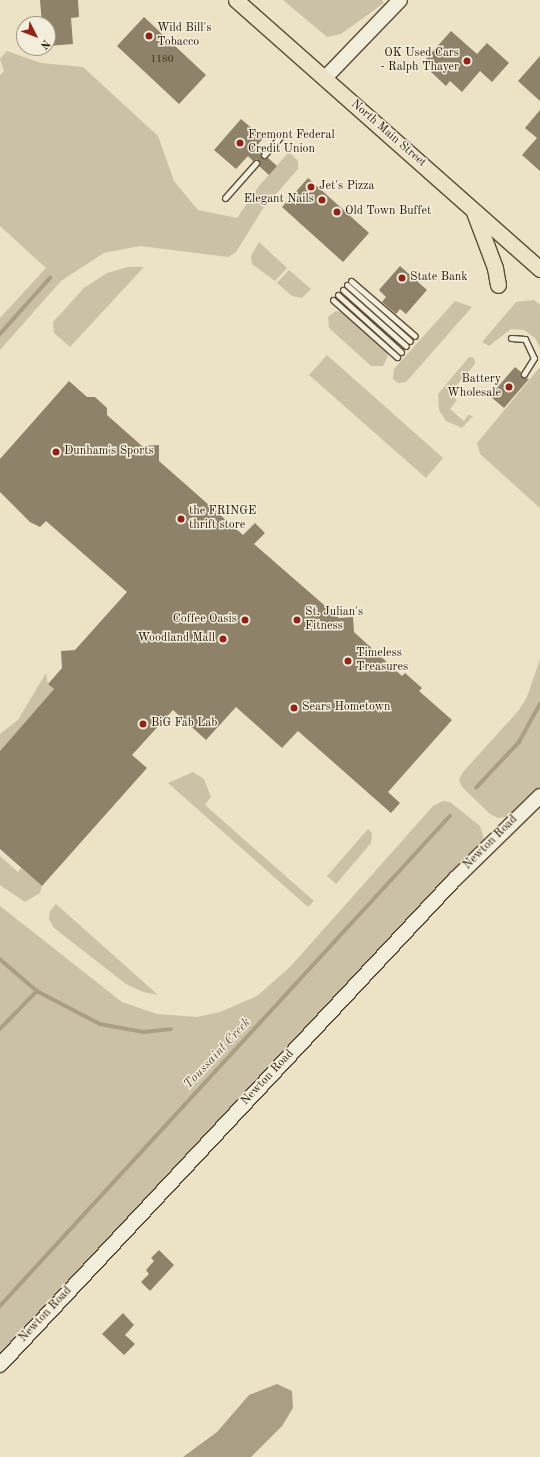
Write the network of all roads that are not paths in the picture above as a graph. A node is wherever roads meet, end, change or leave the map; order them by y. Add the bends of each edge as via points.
1 (236, 0) edge
2 (400, 0) edge
3 (325, 78) junction
4 (283, 134) dead end
5 (264, 155) dead end
6 (256, 163) dead end
7 (225, 198) dead end
8 (473, 209) junction
9 (540, 268) edge
10 (498, 285) dead end
11 (343, 290) dead end
12 (338, 295) dead end
13 (333, 300) dead end
14 (415, 336) dead end
15 (511, 338) dead end
16 (410, 341) dead end
17 (406, 346) dead end
18 (401, 352) dead end
19 (397, 357) dead end
20 (524, 374) dead end
21 (540, 796) edge
22 (0, 1365) edge

1 - 3 main road, North Main Street
2 - 3 street
3 - 8 main road, North Main Street
4 - 5 lane
6 - 7 lane
8 - 9 main road, North Main Street
8 - 10 main road via 495,268
11 - 17 lane
12 - 18 lane
13 - 19 lane
14 - 16 lane via 349,283
15 - 20 lane via 525,339 534,358
21 - 22 street, Newton Road via 455,879

